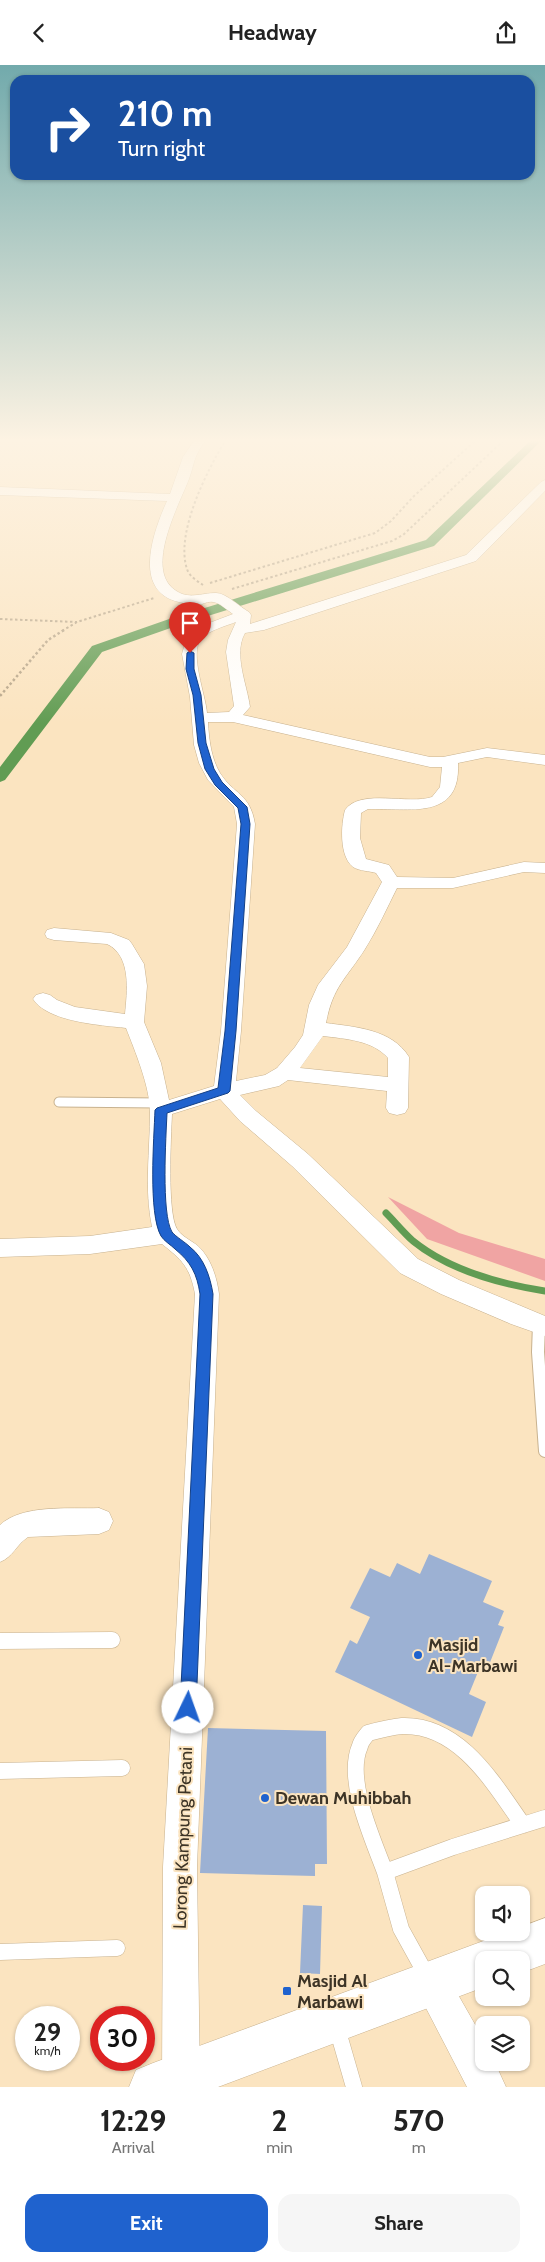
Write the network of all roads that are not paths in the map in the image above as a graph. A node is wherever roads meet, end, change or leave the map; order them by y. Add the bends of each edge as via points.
1 (162, 535) edge
2 (493, 535) edge
3 (242, 618) junction
4 (233, 717) junction
5 (200, 718) junction
6 (545, 760) edge
7 (450, 762) junction
8 (545, 868) edge
9 (391, 882) junction
10 (54, 934) dead end
11 (43, 999) dead end
12 (134, 1021) junction
13 (314, 1028) junction
14 (284, 1073) junction
15 (398, 1085) junction
16 (224, 1091) junction
17 (59, 1102) dead end
18 (160, 1107) junction
19 (397, 1108) dead end
20 (166, 1234) junction
21 (0, 1248) edge
22 (542, 1325) edge
23 (545, 1451) edge
24 (99, 1521) dead end
25 (0, 1549) edge
26 (112, 1640) dead end
27 (0, 1641) edge
28 (122, 1768) dead end
29 (0, 1771) edge
30 (545, 1818) edge
31 (523, 1825) junction
32 (385, 1871) junction
33 (545, 1941) edge
34 (117, 1948) dead end
35 (518, 1951) edge
36 (0, 1952) edge
37 (475, 1966) edge
38 (431, 1983) junction
39 (334, 2019) junction
40 (172, 2083) edge
41 (354, 2087) edge
42 (487, 2087) edge

1 - 3 street via 156,565 160,580 171,595 191,601 218,599
2 - 3 street via 470,558 259,627
3 - 4 street via 234,645 234,674 242,707
3 - 5 street via 200,633 193,640 190,669
4 - 5 street
4 - 7 street via 430,762
5 - 16 street via 202,743 210,769 218,783 243,807 246,824
6 - 7 street via 481,753 465,755
7 - 9 street via 448,791 440,800 432,803 365,804 353,810 350,829 356,858 362,864 384,869
8 - 9 street via 524,867 453,883
9 - 13 street via 356,949 328,985
10 - 12 street via 98,936 122,944 134,964 137,986
11 - 12 street via 67,1011
12 - 18 street via 150,1063
13 - 14 street via 302,1052
13 - 15 street via 387,1044 399,1057
14 - 15 street
14 - 16 street via 270,1081
15 - 19 street
16 - 18 street
16 - 22 street via 409,1266 450,1287
17 - 18 lane
18 - 20 street via 160,1193
20 - 21 street via 90,1245
20 - 40 street, Lorong Kampung Petani via 190,1254 204,1276 207,1294
22 - 23 lane via 538,1352
24 - 25 street via 25,1524 14,1528
26 - 27 lane
28 - 29 lane
30 - 31 lane
31 - 32 lane
31 - 32 lane via 480,1767 448,1737 422,1727 405,1725 368,1733 360,1745 356,1766 363,1809
32 - 38 lane via 401,1929
33 - 35 main road
34 - 36 lane
37 - 38 main road
38 - 39 main road
38 - 42 street
39 - 40 main road
39 - 41 lane

